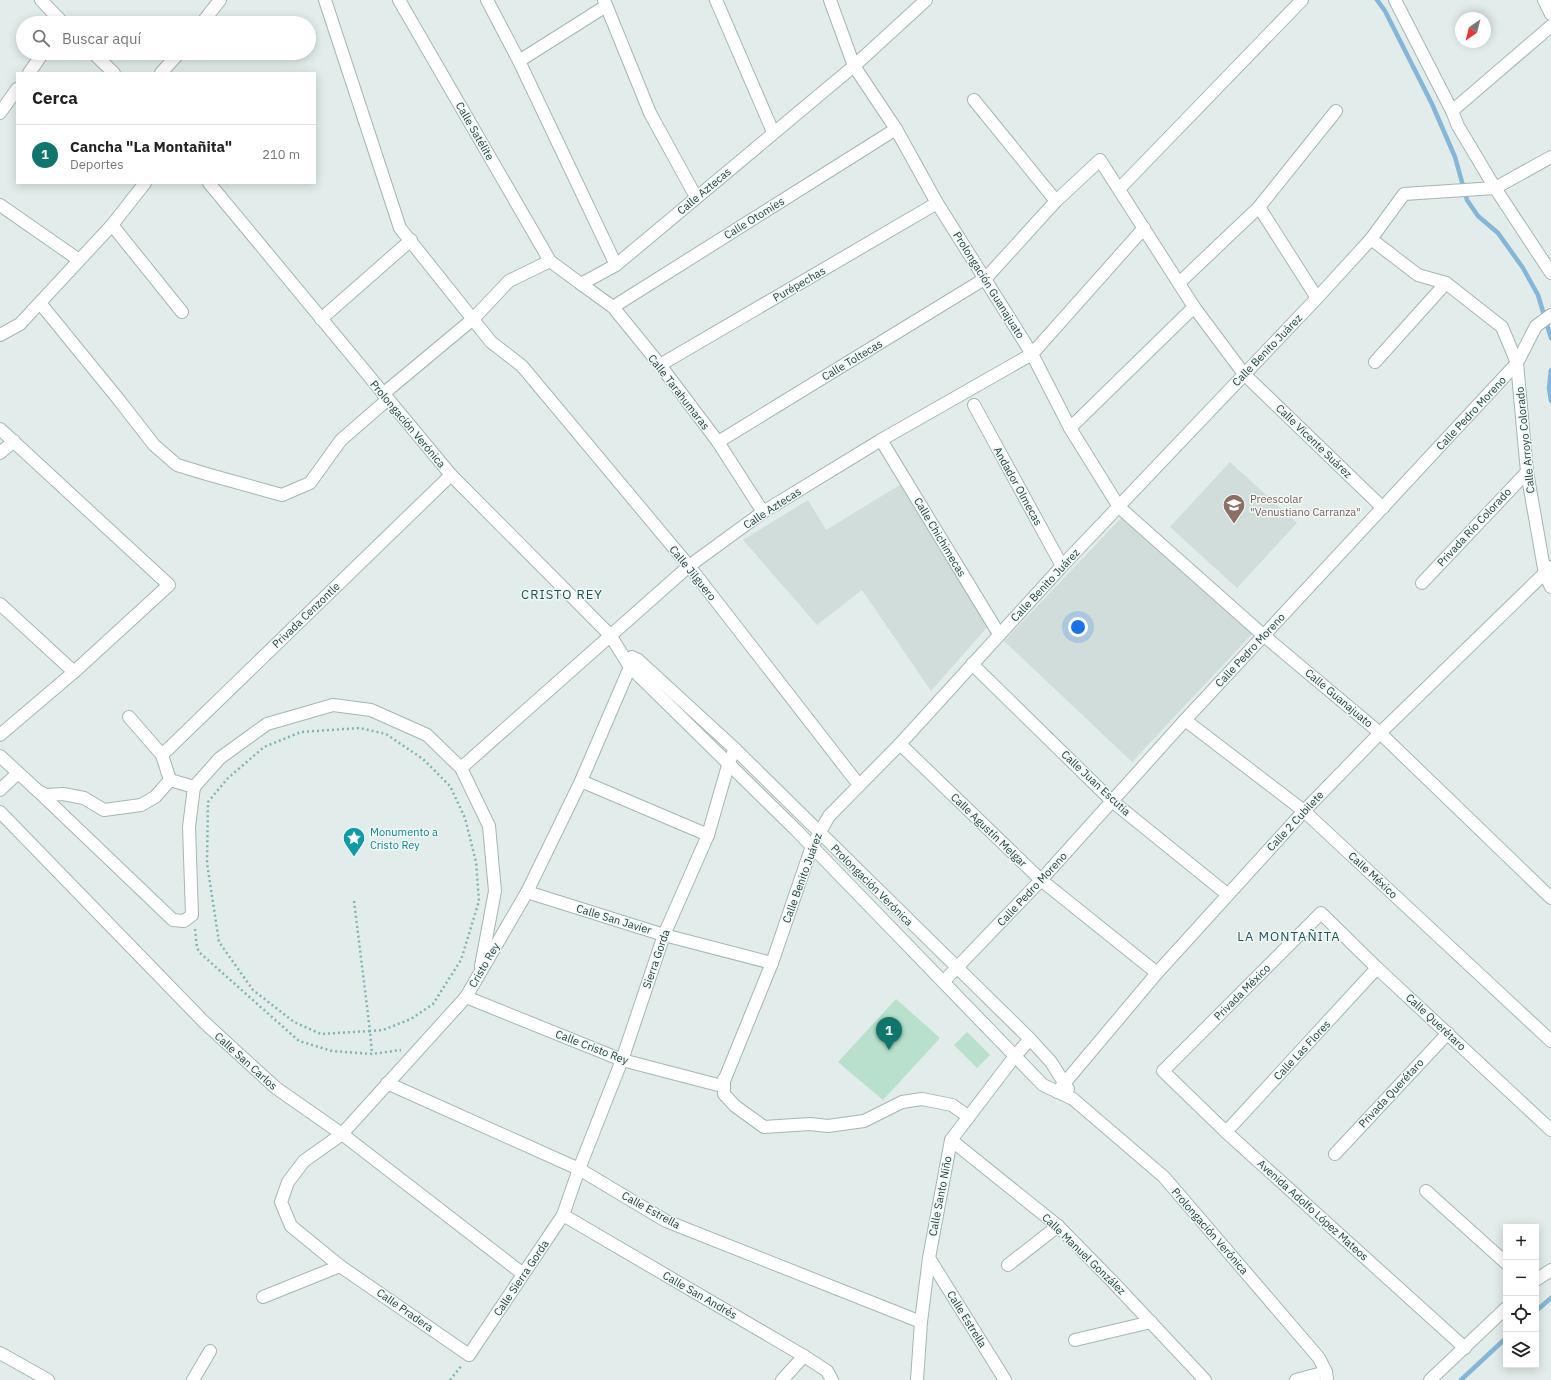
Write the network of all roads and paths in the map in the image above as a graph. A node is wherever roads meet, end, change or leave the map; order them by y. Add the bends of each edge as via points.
1 (42, 0) edge
2 (220, 0) edge
3 (325, 0) edge
4 (399, 0) edge
5 (487, 0) edge
6 (716, 0) edge
7 (830, 0) edge
8 (926, 0) edge
9 (1302, 0) edge
10 (1395, 0) edge
11 (1544, 0) edge
12 (605, 3) edge
13 (1551, 14) edge
14 (57, 16) edge
15 (207, 16) edge
16 (1551, 26) edge
17 (38, 60) edge
18 (100, 60) edge
19 (173, 60) edge
20 (519, 61) junction
21 (854, 66) junction
22 (29, 72) edge
23 (113, 72) edge
24 (162, 72) edge
25 (16, 90) edge
26 (974, 100) dead end
27 (1336, 111) dead end
28 (1452, 111) junction
29 (0, 113) edge
30 (896, 129) junction
31 (773, 132) junction
32 (1551, 157) edge
33 (143, 184) edge
34 (210, 184) edge
35 (1120, 188) junction
36 (1495, 188) junction
37 (696, 197) junction
38 (1056, 201) junction
39 (937, 203) junction
40 (0, 206) edge
41 (1259, 207) junction
42 (112, 225) junction
43 (1144, 228) junction
44 (1371, 239) junction
45 (411, 240) junction
46 (79, 260) junction
47 (550, 261) junction
48 (616, 265) junction
49 (1551, 273) edge
50 (986, 278) junction
51 (1178, 283) junction
52 (1446, 283) junction
53 (581, 284) junction
54 (1317, 298) junction
55 (40, 303) junction
56 (613, 307) junction
57 (1194, 307) junction
58 (182, 312) dead end
59 (1551, 315) edge
60 (321, 319) junction
61 (473, 319) junction
62 (0, 335) edge
63 (1032, 354) junction
64 (1375, 362) dead end
65 (1517, 363) junction
66 (660, 366) junction
67 (1244, 374) junction
68 (385, 397) junction
69 (974, 405) dead end
70 (1070, 428) junction
71 (0, 429) edge
72 (881, 440) junction
73 (14, 441) junction
74 (718, 442) junction
75 (0, 453) edge
76 (1527, 472) junction
77 (451, 475) junction
78 (1119, 507) junction
79 (1384, 508) junction
80 (763, 512) junction
81 (689, 566) junction
82 (1062, 566) junction
83 (1548, 570) edge
84 (1422, 583) dead end
85 (1551, 587) edge
86 (0, 604) edge
87 (1000, 634) junction
88 (610, 635) junction
89 (1263, 635) junction
90 (634, 664) junction
91 (972, 664) junction
92 (74, 672) junction
93 (129, 717) dead end
94 (1185, 720) junction
95 (1380, 733) junction
96 (0, 735) edge
97 (900, 744) junction
98 (735, 749) junction
99 (162, 755) junction
100 (0, 756) edge
101 (728, 762) junction
102 (461, 768) junction
103 (18, 773) junction
104 (170, 780) junction
105 (581, 781) junction
106 (859, 785) junction
107 (194, 787) junction
108 (0, 790) edge
109 (38, 791) junction
110 (1112, 801) junction
111 (1304, 811) junction
112 (0, 812) edge
113 (818, 832) junction
114 (708, 835) junction
115 (812, 846) junction
116 (1041, 880) junction
117 (527, 892) junction
118 (1227, 894) junction
119 (1551, 898) edge
120 (354, 901) dead end
121 (1321, 912) joint
122 (192, 915) junction
123 (664, 935) junction
124 (772, 962) junction
125 (956, 968) junction
126 (1377, 968) junction
127 (481, 970) junction
128 (1157, 973) junction
129 (944, 981) junction
130 (466, 997) junction
131 (370, 1031) junction
132 (1448, 1033) junction
133 (1030, 1039) junction
134 (1551, 1041) edge
135 (420, 1047) junction
136 (372, 1054) junction
137 (1015, 1056) junction
138 (622, 1060) junction
139 (1163, 1071) joint
140 (723, 1082) junction
141 (387, 1083) junction
142 (1061, 1087) junction
143 (969, 1117) junction
144 (1551, 1130) edge
145 (1226, 1132) junction
146 (342, 1134) junction
147 (951, 1140) junction
148 (1335, 1154) dead end
149 (579, 1169) junction
150 (1426, 1191) dead end
151 (563, 1215) junction
152 (291, 1226) joint
153 (1058, 1226) junction
154 (929, 1258) junction
155 (1503, 1260) edge
156 (340, 1266) junction
157 (1008, 1266) dead end
158 (1551, 1270) edge
159 (523, 1274) junction
160 (1539, 1278) edge
161 (263, 1297) dead end
162 (1503, 1311) edge
163 (921, 1322) junction
164 (1151, 1322) junction
165 (1075, 1340) dead end
166 (1465, 1348) junction
167 (210, 1351) dead end
168 (0, 1353) edge
169 (469, 1355) junction
170 (804, 1356) junction
171 (1326, 1376) edge
172 (48, 1380) edge
173 (193, 1380) edge
174 (450, 1380) edge
175 (782, 1380) edge
176 (832, 1380) edge
177 (917, 1380) edge
178 (1005, 1380) edge
179 (1205, 1380) edge
180 (1296, 1380) edge
181 (1430, 1380) edge

1 - 14 street
2 - 15 street
3 - 45 street via 400,228
4 - 47 street, Calle Satélite
5 - 20 street
6 - 31 street
7 - 21 street, Prolongación Guanajuato
8 - 21 street, Calle Aztecas
9 - 35 street
10 - 28 street
11 - 13 street
12 - 20 street
12 - 37 street via 650,113
16 - 28 street
17 - 22 street
18 - 23 street
19 - 24 street
20 - 48 street
21 - 30 street, Prolongación Guanajuato
21 - 31 street, Calle Aztecas
25 - 29 street
26 - 38 street
27 - 41 street
28 - 36 street via 1458,126
30 - 39 street, Prolongación Guanajuato
30 - 56 street, Calle Otomíes
31 - 37 street, Calle Aztecas
32 - 36 street
33 - 42 street
34 - 60 street, Prolongación Verónica
35 - 38 street, Calle Toltecas via 1100,160
35 - 43 street, Calle Vicente Suárez
36 - 44 street, Calle Benito Juárez via 1404,194
36 - 49 street
37 - 48 street, Calle Aztecas
38 - 50 street, Calle Toltecas
39 - 50 street, Prolongación Guanajuato
39 - 66 street, Purépechas
40 - 46 street
41 - 51 street
41 - 54 street
42 - 46 street
42 - 58 street
43 - 51 street, Calle Vicente Suárez
43 - 63 street, Calle Aztecas
44 - 52 street via 1418,274
44 - 54 street, Calle Benito Juárez
45 - 60 street
45 - 61 street
46 - 55 street
47 - 53 street
47 - 61 street via 509,281
48 - 53 street, Calle Aztecas
50 - 63 street, Prolongación Guanajuato
50 - 74 street, Calle Toltecas
51 - 57 street, Calle Vicente Suárez
52 - 64 street
52 - 65 street, Calle Arroyo Colorado via 1502,327
53 - 56 street, Calle Tarahumaras
54 - 67 street, Calle Benito Juárez
55 - 62 street via 20,324
55 - 68 street via 154,445 177,465 282,495 310,483 341,440
56 - 66 street, Calle Tarahumaras
57 - 67 street, Calle Vicente Suárez
57 - 70 street
59 - 65 street, Calle Pedro Moreno via 1536,326
60 - 68 street, Prolongación Verónica
61 - 68 street
61 - 81 street, Calle Jilguero via 491,342 522,366
63 - 70 street, Prolongación Guanajuato
63 - 72 street, Calle Aztecas
65 - 76 street, Calle Arroyo Colorado
65 - 79 street, Calle Pedro Moreno
66 - 74 street, Calle Tarahumaras
67 - 78 street, Calle Benito Juárez
67 - 79 street, Calle Vicente Suárez
68 - 77 street, Prolongación Verónica
69 - 82 street, Andador Olmecas
70 - 78 street, Prolongación Guanajuato
71 - 73 street
72 - 80 street, Calle Aztecas
72 - 87 street, Calle Chichimecas
73 - 75 street
73 - 92 street via 169,585
74 - 80 street, Calle Tarahumaras
76 - 83 street, Calle Arroyo Colorado
76 - 84 street, Privada Río Colorado
77 - 88 street, Prolongación Verónica
77 - 99 street, Privada Cenzontle
78 - 82 street, Calle Benito Juárez
78 - 89 street, Calle Guanajuato
79 - 89 street, Calle Pedro Moreno
80 - 81 street, Calle Aztecas
81 - 88 street, Calle Aztecas
81 - 106 street, Calle Jilguero
82 - 87 street, Calle Benito Juárez
83 - 85 street, Calle Arroyo Colorado
83 - 95 street, Calle 2 Cubilete
86 - 92 street
87 - 91 street, Calle Benito Juárez
88 - 90 street, Prolongación Verónica
88 - 102 street, Calle Aztecas
89 - 94 street, Calle Pedro Moreno
89 - 95 street, Calle Guanajuato
90 - 98 street, Prolongación Verónica
90 - 101 street, Prolongación Verónica
90 - 105 street, Cristo Rey
91 - 97 street, Calle Benito Juárez
91 - 110 street, Calle Juan Escutia
92 - 96 street
93 - 99 street
94 - 110 street, Calle Pedro Moreno
94 - 111 street, Calle México
95 - 111 street, Calle 2 Cubilete
95 - 119 street, Calle Guanajuato
97 - 106 street, Calle Benito Juárez
97 - 116 street, Calle Agustín Melgar
98 - 101 street, Sierra Gorda
98 - 113 street, Prolongación Verónica
99 - 104 street
100 - 103 street
101 - 114 street, Sierra Gorda
101 - 115 street, Prolongación Verónica
102 - 107 street via 427,736 371,710 333,705 267,724 220,758
102 - 127 street via 489,826 495,891
103 - 108 street
103 - 109 street
104 - 107 street
104 - 109 street via 155,797 141,805 104,810 84,798 63,794 46,795
105 - 114 street
105 - 117 street, Cristo Rey
106 - 113 street, Calle Benito Juárez via 829,816
107 - 122 street via 189,828
109 - 122 street via 173,920 184,920
110 - 116 street, Calle Pedro Moreno
110 - 118 street, Calle Juan Escutia
111 - 118 street, Calle 2 Cubilete
111 - 134 street, Calle México
112 - 146 street, Calle San Carlos via 205,1023 276,1088
113 - 115 street, Calle Benito Juárez
113 - 125 street, Prolongación Verónica
114 - 123 street, Sierra Gorda
115 - 124 street, Calle Benito Juárez
115 - 129 street, Prolongación Verónica
116 - 125 street, Calle Pedro Moreno
116 - 128 street, Calle Agustín Melgar
117 - 123 street, Calle San Javier
117 - 127 street, Cristo Rey
118 - 128 street, Calle 2 Cubilete
120 - 131 path
121 - 126 street, Calle Querétaro
121 - 139 street, Privada México
122 - 136 path via 200,953 299,1041 332,1051
123 - 124 street, Calle San Javier
123 - 138 street, Sierra Gorda
124 - 140 street, Calle Benito Juárez
125 - 129 street, Calle Pedro Moreno
125 - 133 street, Prolongación Verónica
126 - 132 street, Calle Querétaro
126 - 145 street, Calle Las Flores
127 - 130 street, Cristo Rey
128 - 142 street, Calle 2 Cubilete
129 - 137 street, Prolongación Verónica
130 - 135 street, Cristo Rey
130 - 138 street, Calle Cristo Rey
131 - 131 path via 321,1034 294,1022 253,990 220,942 207,863 208,802 228,778 264,747 301,732 360,728 386,734 423,759 450,786 465,818 476,862 478,901 462,960 434,1004 411,1019 383,1030
131 - 136 path
132 - 144 street, Calle Querétaro
132 - 148 street, Privada Querétaro
133 - 137 street, Calle Santo Niño
133 - 142 street, Prolongación Verónica via 1051,1062
135 - 136 path
135 - 141 street, Cristo Rey
137 - 142 street, Prolongación Verónica via 1043,1085
137 - 143 street, Calle Santo Niño
138 - 140 street, Calle Cristo Rey
138 - 149 street, Sierra Gorda
139 - 145 street, Avenida Adolfo López Mateos
140 - 143 street via 724,1094 735,1106 764,1127 810,1124 828,1126 864,1121 902,1102 922,1099 952,1105
141 - 146 street, Cristo Rey
141 - 149 street, Calle Estrella
142 - 171 street, Prolongación Verónica via 1164,1177 1319,1358
143 - 147 street, Calle Santo Niño
145 - 166 street, Avenida Adolfo López Mateos
146 - 152 street, Cristo Rey via 304,1161 288,1182 281,1202
146 - 159 street, Calle San Carlos
147 - 153 street, Calle Manuel González
147 - 154 street, Calle Santo Niño
149 - 151 street, Calle Sierra Gorda
149 - 163 street, Calle Estrella via 666,1221
150 - 155 street
151 - 159 street, Calle Sierra Gorda
151 - 170 street, Calle San Andrés
152 - 156 street, Calle Pradera
153 - 157 street
153 - 164 street, Calle Manuel González
154 - 163 street, Calle Santo Niño
154 - 178 street, Calle Estrella
156 - 161 street
156 - 169 street, Calle Pradera
158 - 160 street
159 - 169 street, Calle Sierra Gorda
162 - 166 street
163 - 177 street, Calle Santo Niño
164 - 165 street
164 - 179 street, Calle Manuel González
166 - 181 street
167 - 173 street
168 - 172 street
169 - 174 path
170 - 175 street
170 - 176 street, Calle San Andrés via 827,1371
171 - 180 street

